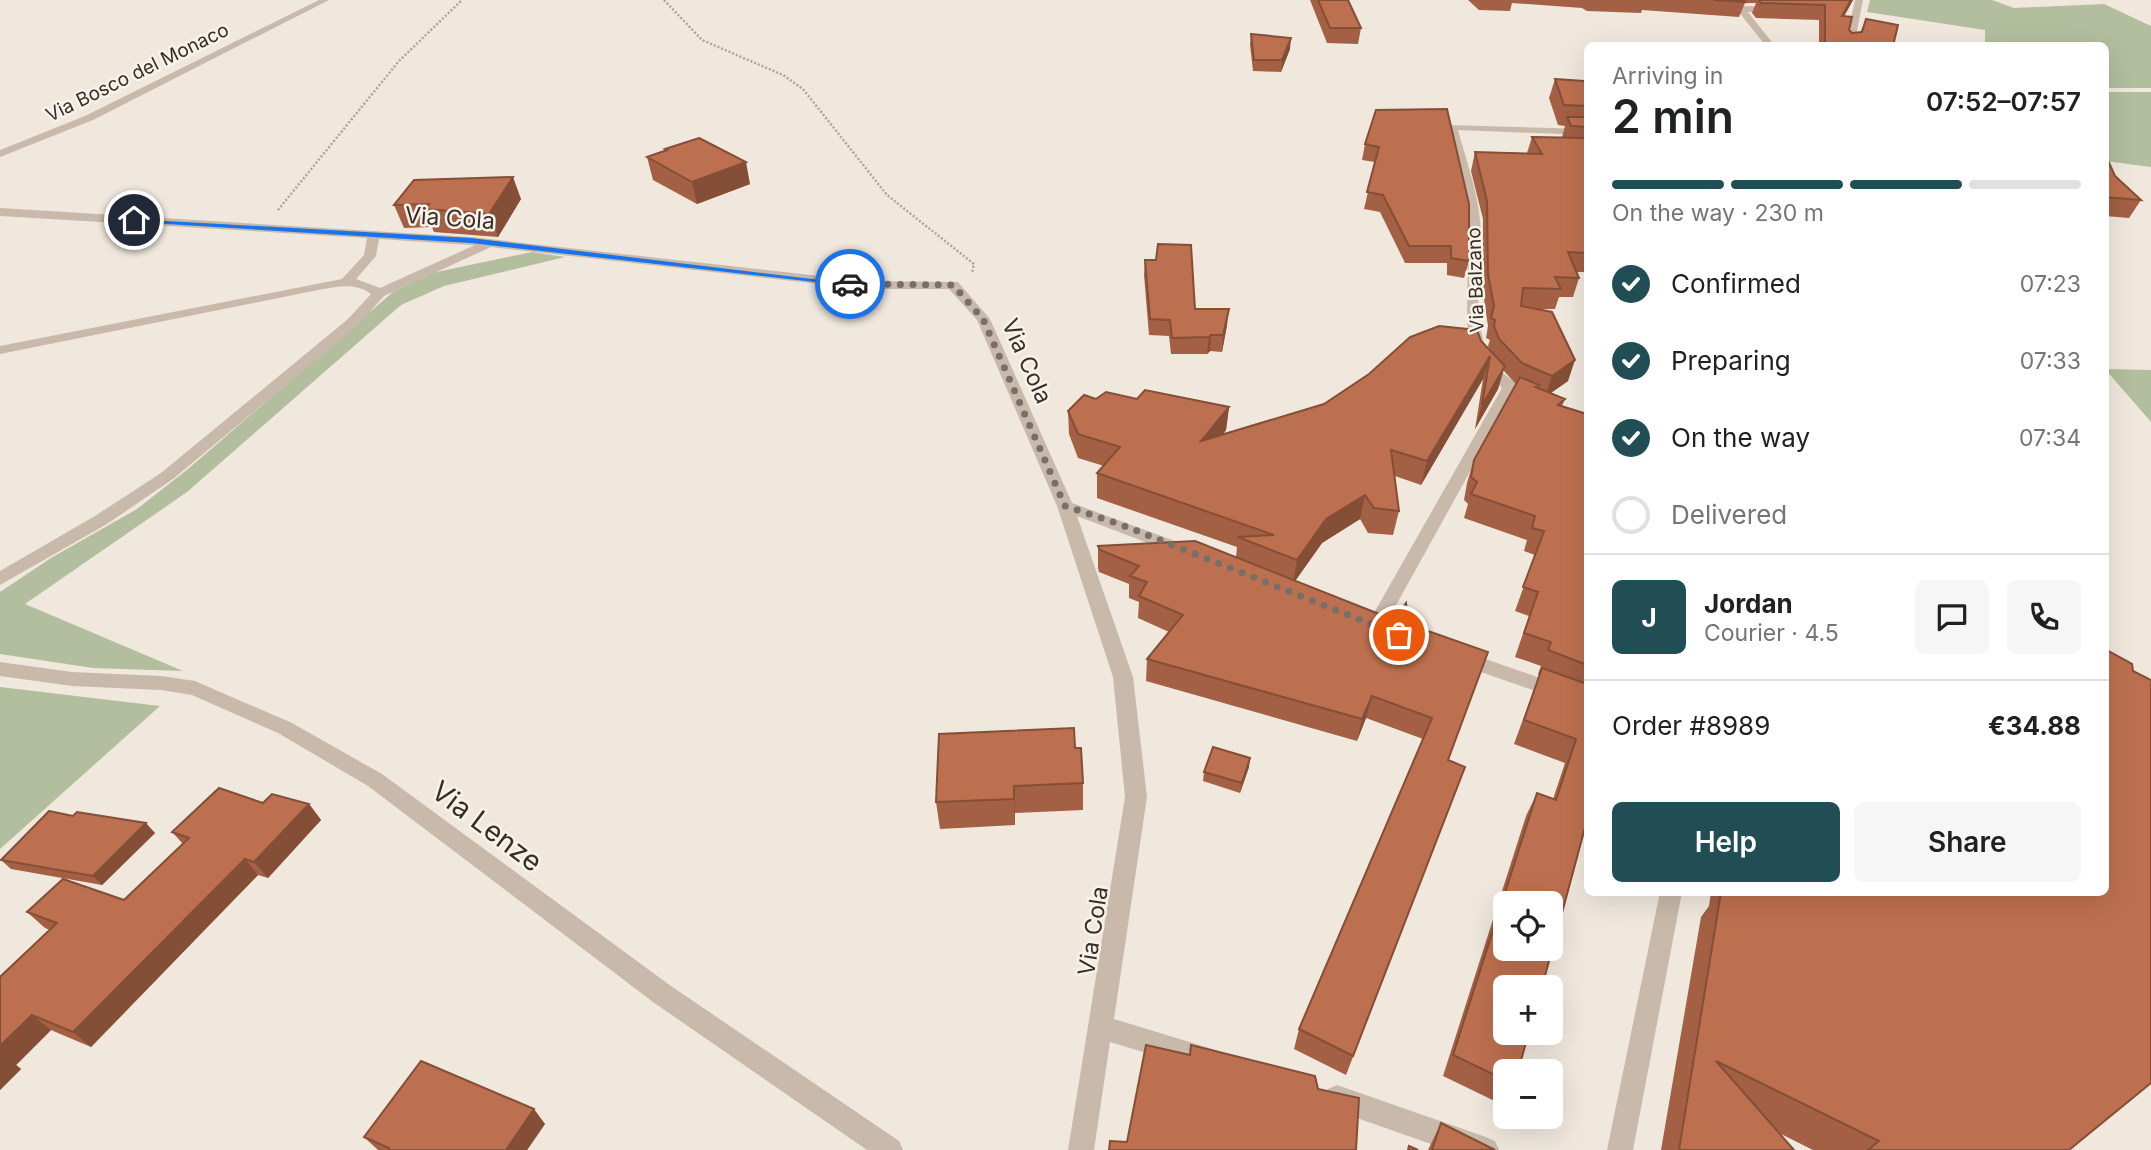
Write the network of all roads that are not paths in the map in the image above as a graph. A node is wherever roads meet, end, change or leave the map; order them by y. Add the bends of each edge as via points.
1 (325, 0) edge
2 (1859, 0) edge
3 (1685, 1) edge
4 (1705, 1) edge
5 (1787, 7) edge
6 (1741, 9) junction
7 (1768, 42) edge
8 (1850, 42) edge
9 (1584, 132) edge
10 (0, 154) edge
11 (0, 212) edge
12 (374, 235) junction
13 (490, 243) junction
14 (346, 282) junction
15 (379, 293) junction
16 (0, 350) edge
17 (1509, 389) junction
18 (1543, 404) edge
19 (1065, 506) junction
20 (0, 561) edge
21 (1210, 561) edge
22 (20, 566) junction
23 (0, 579) edge
24 (1375, 626) edge
25 (1450, 653) edge
26 (0, 669) edge
27 (1584, 701) edge
28 (1670, 896) edge
29 (1101, 1027) junction
30 (1230, 1066) edge
31 (1320, 1093) edge
32 (890, 1150) edge
33 (1081, 1150) edge
34 (1486, 1150) edge
35 (1620, 1150) edge

1 - 10 street, Via Bosco del Monaco via 89,118
2 - 8 street
3 - 4 street
4 - 6 street
5 - 6 street
6 - 7 street
9 - 17 street, Via Balzano via 1452,127 1474,220 1474,331 1484,362
11 - 12 street, Via Cola
12 - 13 street, Via Cola
12 - 14 street via 370,256
13 - 15 street
13 - 19 street, Via Cola via 864,285 953,285 983,319
14 - 15 street via 369,284
14 - 16 street
15 - 22 street via 353,322 167,476
17 - 18 street, Via Balzano
17 - 24 street
19 - 21 street
19 - 29 street, Via Cola via 1123,677 1136,797
20 - 22 street
22 - 23 street
25 - 27 street
26 - 32 street, Via Lenze via 72,680 195,688 285,728 375,780 662,994
28 - 35 street
29 - 30 street
29 - 33 street, Via Cola
31 - 34 street

